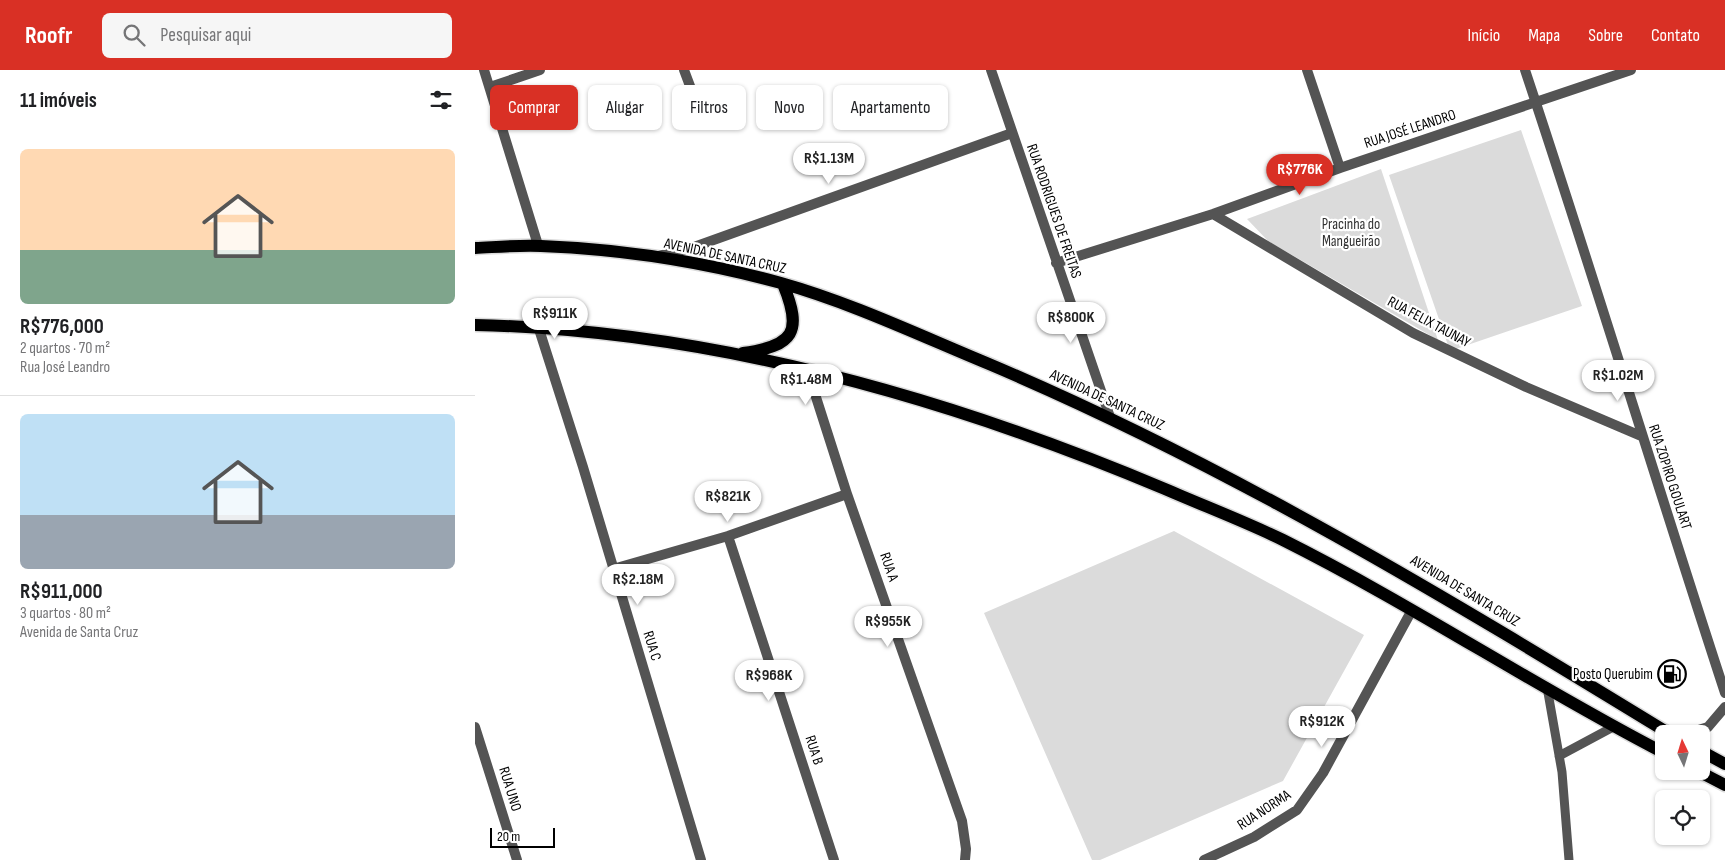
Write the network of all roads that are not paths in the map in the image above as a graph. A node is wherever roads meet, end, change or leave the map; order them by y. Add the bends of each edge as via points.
1 (484, 70) edge
2 (540, 70) edge
3 (684, 70) edge
4 (991, 70) edge
5 (1307, 70) edge
6 (1525, 70) edge
7 (1631, 70) edge
8 (496, 85) edge
9 (690, 85) edge
10 (490, 87) edge
11 (1536, 103) junction
12 (503, 130) edge
13 (1012, 133) junction
14 (1340, 168) junction
15 (1213, 214) junction
16 (538, 246) junction
17 (475, 248) edge
18 (653, 257) junction
19 (1056, 263) junction
20 (783, 284) junction
21 (475, 325) edge
22 (538, 326) junction
23 (733, 354) junction
24 (807, 369) junction
25 (1110, 417) junction
26 (1641, 436) junction
27 (847, 494) junction
28 (727, 536) junction
29 (613, 569) junction
30 (1412, 610) junction
31 (1547, 687) junction
32 (1725, 693) edge
33 (1725, 707) edge
34 (1655, 725) edge
35 (1709, 725) edge
36 (1615, 726) junction
37 (475, 727) edge
38 (1655, 748) edge
39 (1559, 756) junction
40 (1710, 756) edge
41 (1725, 764) edge
42 (1710, 777) edge
43 (1725, 785) edge
44 (517, 860) edge
45 (701, 860) edge
46 (834, 860) edge
47 (965, 860) edge
48 (1204, 860) edge
49 (1569, 860) edge

1 - 10 street
2 - 8 street
3 - 9 street
4 - 13 street, RUA RODRIGUES DE FREITAS
5 - 14 street
6 - 11 street, RUA ZOPIRO GOULART
7 - 11 street, RUA JOSÉ LEANDRO
11 - 14 street, RUA JOSÉ LEANDRO
11 - 26 street, RUA ZOPIRO GOULART via 1592,271
12 - 16 street
13 - 18 street via 694,247
13 - 19 street, RUA RODRIGUES DE FREITAS
14 - 15 street, RUA JOSÉ LEANDRO
15 - 19 street, RUA JOSÉ LEANDRO
15 - 26 street, RUA FELIX TAUNAY via 1413,333 1525,387
16 - 17 main road, AVENIDA DE SANTA CRUZ
16 - 18 main road, AVENIDA DE SANTA CRUZ
18 - 20 main road, AVENIDA DE SANTA CRUZ
19 - 25 street, RUA RODRIGUES DE FREITAS
20 - 23 main road via 793,317 793,329 787,338 767,350
20 - 25 main road, AVENIDA DE SANTA CRUZ via 896,326
21 - 22 main road
22 - 23 main road via 635,336
22 - 29 street, RUA C
23 - 24 main road
24 - 27 street, RUA A
24 - 30 main road via 948,409 1088,456 1281,539
25 - 34 main road, AVENIDA DE SANTA CRUZ via 1320,526 1423,584
26 - 32 street, RUA ZOPIRO GOULART
27 - 28 street
27 - 47 street, RUA A via 963,822
28 - 29 street
28 - 46 street, RUA B
29 - 45 street, RUA C
30 - 31 main road
30 - 48 street, RUA NORMA via 1323,773 1297,810 1254,837
31 - 36 main road
31 - 39 lane
33 - 35 street
36 - 38 main road
36 - 39 lane
37 - 44 street, RUA UNO
39 - 49 lane
40 - 41 main road
42 - 43 main road

